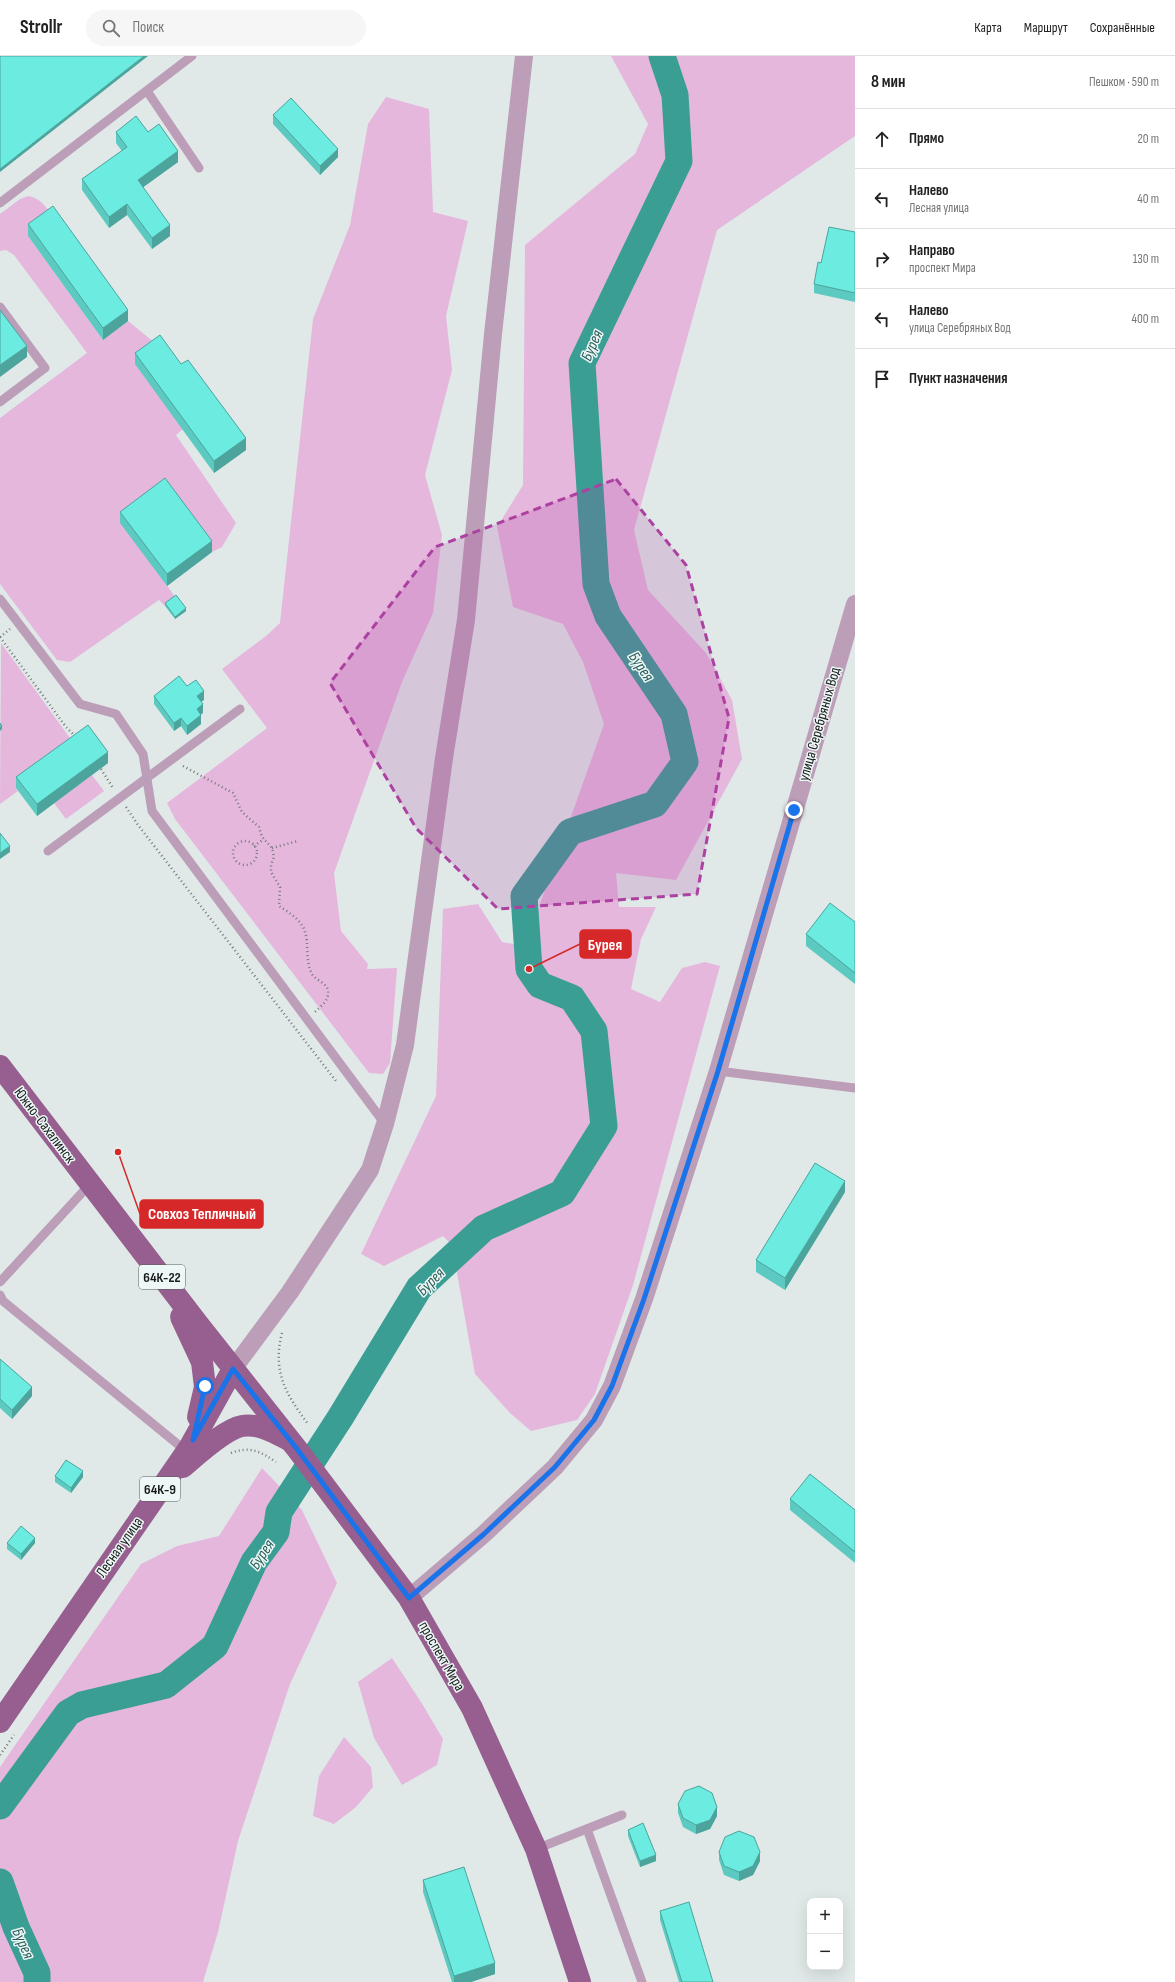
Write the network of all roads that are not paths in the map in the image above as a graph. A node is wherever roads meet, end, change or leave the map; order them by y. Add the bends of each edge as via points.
1 (192, 56) edge
2 (524, 56) edge
3 (147, 91) junction
4 (199, 168) dead end
5 (0, 203) edge
6 (0, 307) edge
7 (0, 402) edge
8 (0, 599) edge
9 (855, 604) edge
10 (240, 709) dead end
11 (147, 779) junction
12 (48, 852) dead end
13 (0, 1066) edge
14 (718, 1071) junction
15 (855, 1088) edge
16 (385, 1124) junction
17 (90, 1184) junction
18 (148, 1259) junction
19 (0, 1282) edge
20 (0, 1295) edge
21 (233, 1369) junction
22 (294, 1445) junction
23 (189, 1446) junction
24 (164, 1483) junction
25 (409, 1598) junction
26 (9, 1725) edge
27 (622, 1815) dead end
28 (587, 1830) junction
29 (536, 1849) junction
30 (580, 1982) edge
31 (642, 1982) edge

1 - 3 lane
2 - 16 street via 493,334 466,620 404,1045
3 - 4 lane
3 - 5 lane
6 - 7 lane via 45,368
8 - 11 lane via 80,704 116,714 143,754
9 - 14 street, улица Серебряных Вод
10 - 11 lane
11 - 12 lane
11 - 16 lane via 152,811
13 - 17 main road, Южно-Сахалинск / 64К-22
14 - 15 lane
14 - 25 street, улица Серебряных Вод via 644,1299 612,1386 594,1420 555,1467 484,1534
16 - 21 street via 370,1170 290,1292
17 - 18 main road, 64К-22
17 - 19 lane
18 - 21 main road, 64К-22
18 - 23 main road via 189,1331 202,1362 205,1386
20 - 23 lane via 3,1301
21 - 22 main road, проспект Мира
21 - 23 main road, Лесная улица / 64К-9
22 - 24 main road via 266,1428 242,1426 217,1438
22 - 25 main road, проспект Мира
23 - 24 main road, Лесная улица / 64К-9
24 - 26 main road, Лесная улица / 64К-9
25 - 29 main road, проспект Мира via 472,1708
27 - 28 lane
28 - 29 lane
28 - 31 lane
29 - 30 main road, проспект Мира

